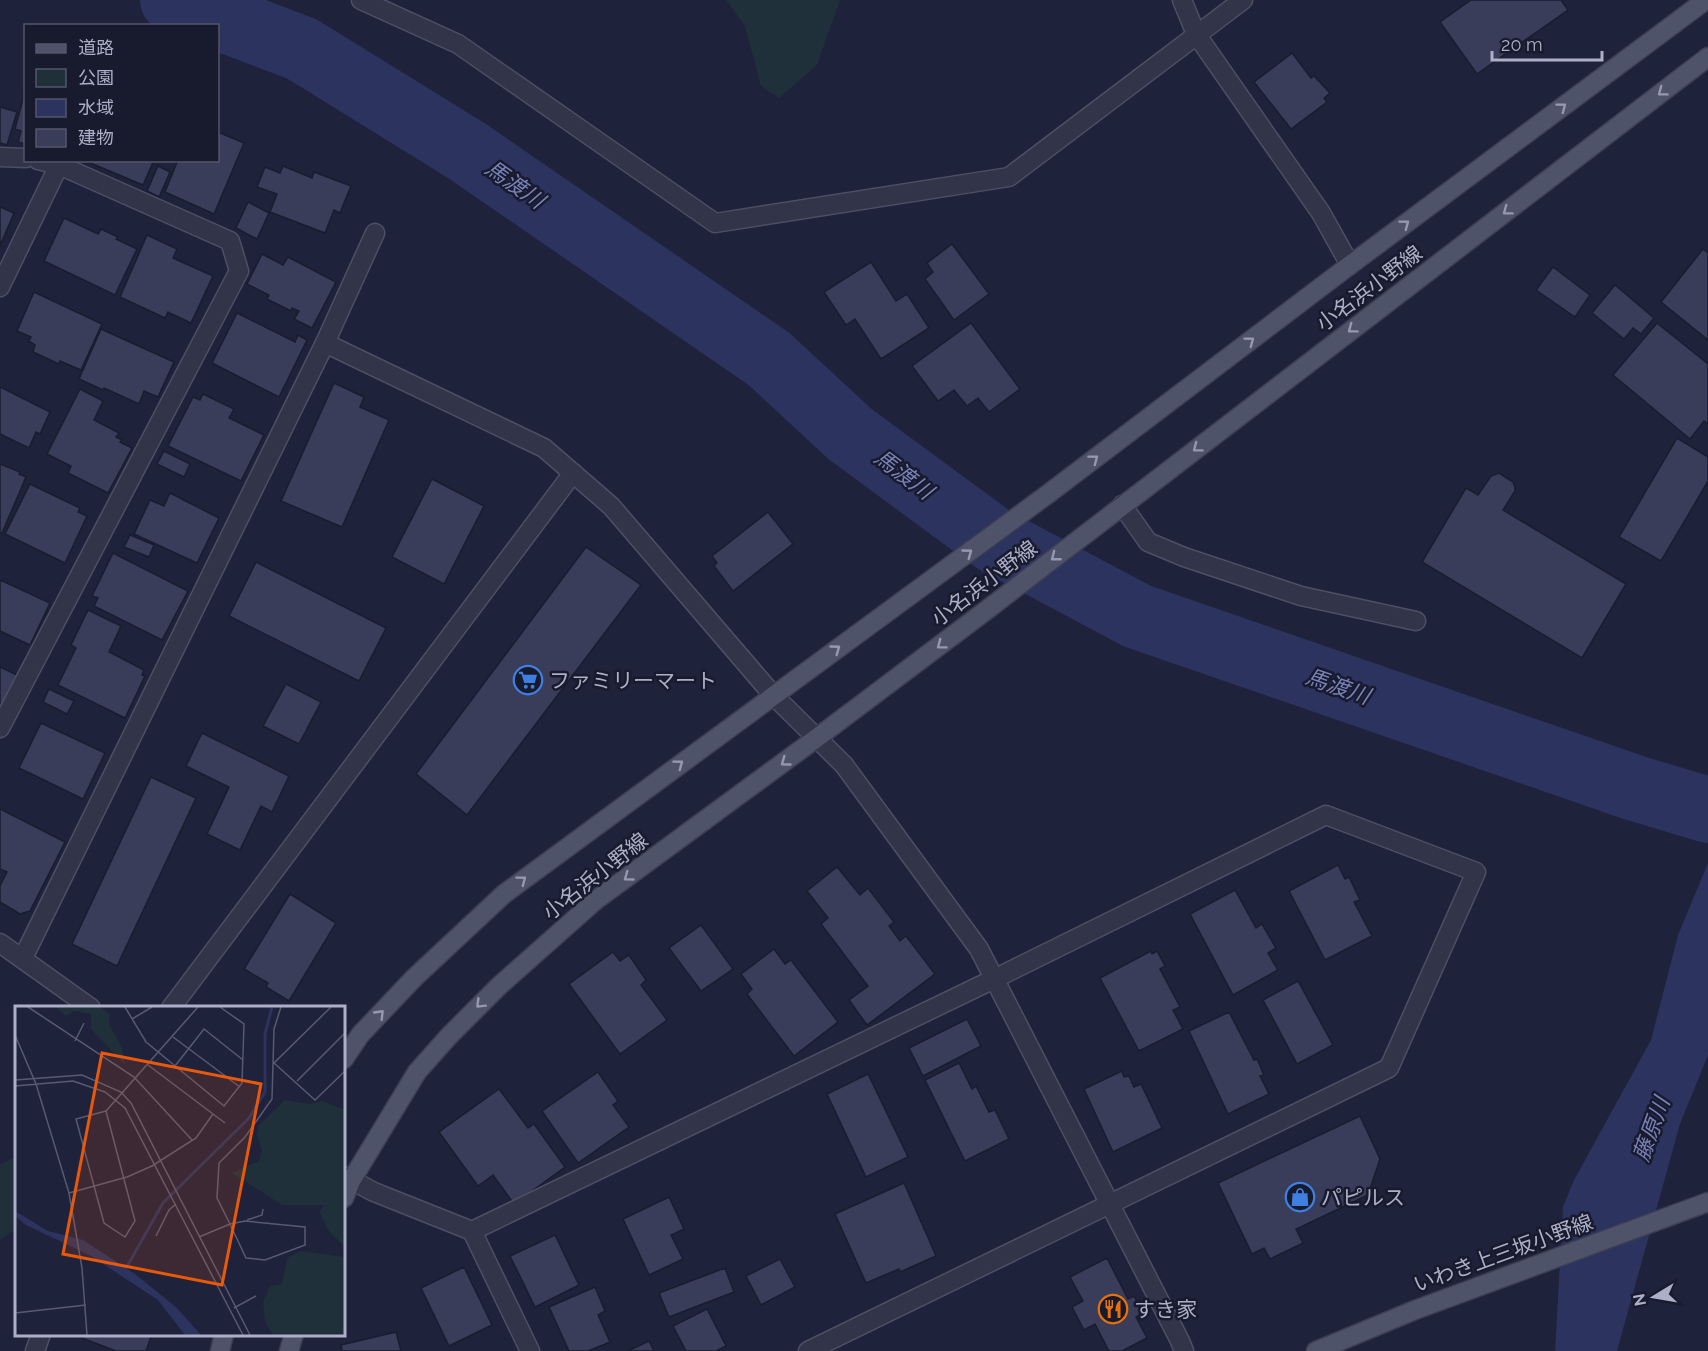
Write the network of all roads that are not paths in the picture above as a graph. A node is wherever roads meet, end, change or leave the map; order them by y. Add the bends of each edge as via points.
1 (361, 0) edge
2 (1182, 0) edge
3 (1243, 0) edge
4 (1706, 0) edge
5 (1196, 34) junction
6 (1708, 57) edge
7 (0, 158) edge
8 (24, 158) edge
9 (46, 162) edge
10 (59, 165) junction
11 (375, 232) dead end
12 (1350, 265) junction
13 (0, 287) edge
14 (325, 343) junction
15 (573, 473) junction
16 (1122, 506) junction
17 (1416, 621) dead end
18 (773, 695) junction
19 (0, 728) edge
20 (818, 737) junction
21 (0, 943) edge
22 (23, 958) junction
23 (994, 979) junction
24 (88, 1006) edge
25 (173, 1006) edge
26 (345, 1058) edge
27 (347, 1179) edge
28 (1708, 1202) edge
29 (1109, 1203) junction
30 (472, 1231) junction
31 (41, 1336) edge
32 (224, 1336) edge
33 (294, 1336) edge
34 (35, 1351) edge
35 (220, 1351) edge
36 (289, 1351) edge
37 (530, 1351) edge
38 (808, 1351) edge
39 (1184, 1351) edge
40 (1316, 1351) edge

1 - 5 street via 458,44 715,223 1009,177
2 - 5 street
3 - 5 street
12 -> 4 main road, 小名浜小野線
5 - 12 street via 1321,213
6 -> 16 main road, 小名浜小野線
7 - 8 street
9 - 10 street
10 - 13 street
10 - 19 street via 230,241 239,271
11 - 14 street
18 -> 12 main road, 小名浜小野線 via 1048,494
14 - 15 street via 544,448
14 - 22 street
15 - 18 street via 611,506
15 - 25 street
16 - 17 street via 1148,542 1184,557 1301,596
16 -> 20 main road, 小名浜小野線
18 - 20 street
26 -> 18 main road, 小名浜小野線 via 360,1035 414,978 504,894
20 - 23 street via 844,765 979,949
20 -> 27 main road, 小名浜小野線 via 596,900 499,986 417,1072
21 - 22 street
22 - 24 street
23 - 29 street
23 - 29 street via 1326,815 1476,872 1389,1068
23 - 30 street
27 - 30 street
28 - 40 main road, いわき上三坂小野線 via 1415,1310
29 - 38 street
29 - 39 street
30 - 37 street
31 - 34 street
32 - 35 main road
33 - 36 main road

